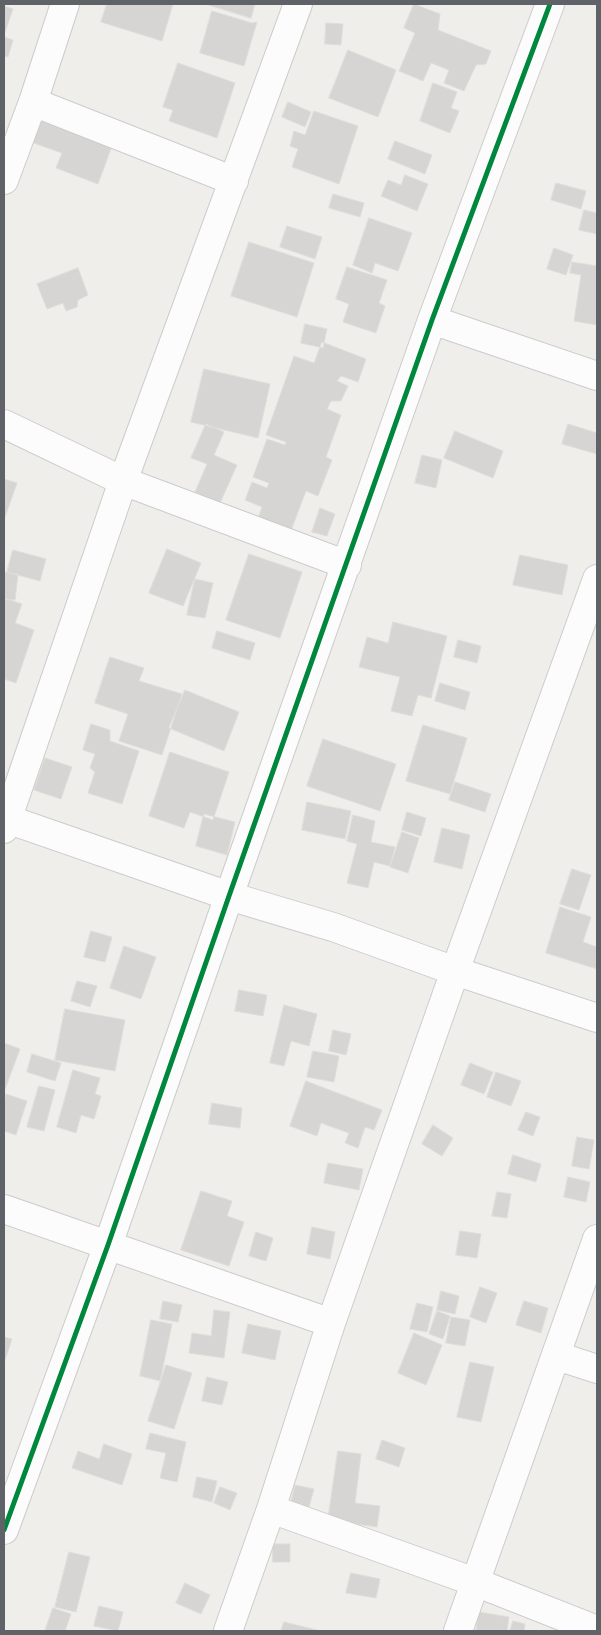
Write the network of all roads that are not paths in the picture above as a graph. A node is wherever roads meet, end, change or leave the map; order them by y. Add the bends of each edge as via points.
1 (65, 4) edge
2 (298, 4) edge
3 (550, 4) edge
4 (33, 102) junction
5 (4, 180) edge
6 (234, 181) junction
7 (432, 320) junction
8 (597, 376) edge
9 (4, 424) edge
10 (123, 481) junction
11 (347, 564) junction
12 (597, 579) edge
13 (588, 636) edge
14 (5, 822) edge
15 (229, 896) junction
16 (455, 971) junction
17 (597, 1018) edge
18 (4, 1208) edge
19 (597, 1239) edge
20 (108, 1245) junction
21 (331, 1323) junction
22 (557, 1356) junction
23 (597, 1369) edge
24 (271, 1508) junction
25 (4, 1530) edge
26 (475, 1582) junction
27 (597, 1630) edge
28 (228, 1631) edge
29 (458, 1631) edge

1 - 4 street
2 - 6 street
3 - 7 street
4 - 5 street
4 - 6 street
6 - 10 street
7 - 8 street
7 - 11 street
9 - 10 street
10 - 11 street
10 - 14 street
11 - 15 street
12 - 13 street
13 - 16 street
14 - 15 street
15 - 16 street via 333,927
15 - 20 street
16 - 17 street
16 - 21 street
18 - 20 street
19 - 22 street
20 - 21 street
20 - 25 street
21 - 24 street
22 - 23 street
22 - 26 street
24 - 26 street
24 - 28 street
26 - 27 street
26 - 29 street

